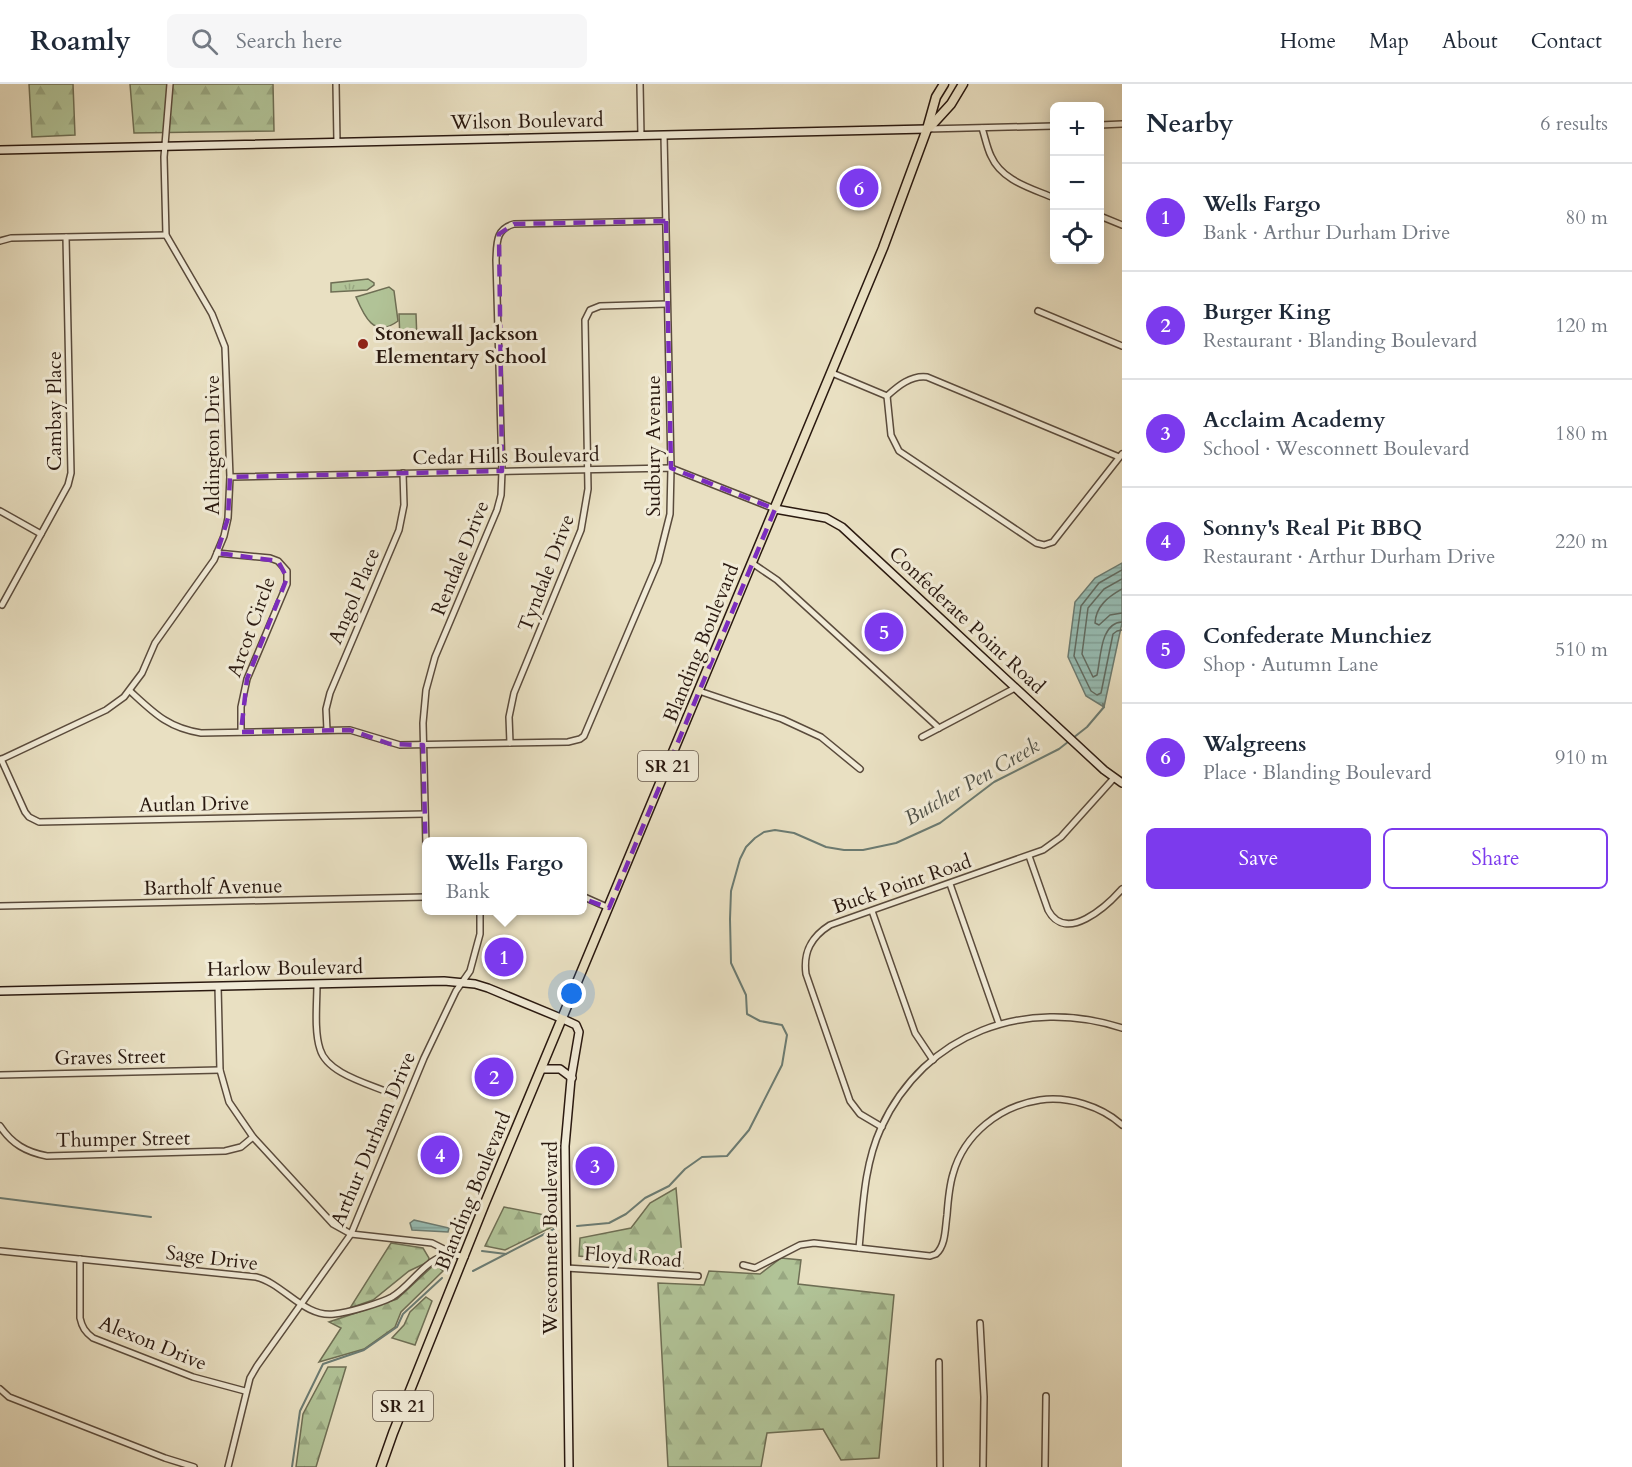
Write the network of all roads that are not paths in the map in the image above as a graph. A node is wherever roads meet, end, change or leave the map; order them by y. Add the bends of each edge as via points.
1 (170, 84) edge
2 (336, 84) edge
3 (640, 84) edge
4 (944, 84) edge
5 (963, 84) edge
6 (1122, 124) edge
7 (1104, 125) edge
8 (1050, 126) edge
9 (982, 128) junction
10 (927, 129) junction
11 (664, 135) junction
12 (641, 136) junction
13 (337, 142) junction
14 (165, 146) junction
15 (0, 150) edge
16 (1050, 196) edge
17 (1104, 218) edge
18 (666, 221) junction
19 (1122, 225) edge
20 (166, 235) junction
21 (66, 237) junction
22 (0, 241) edge
23 (667, 304) junction
24 (1038, 311) dead end
25 (1122, 346) edge
26 (832, 373) junction
27 (887, 396) junction
28 (1121, 456) edge
29 (671, 468) junction
30 (588, 469) junction
31 (502, 471) junction
32 (403, 473) junction
33 (230, 477) junction
34 (775, 509) junction
35 (0, 511) edge
36 (41, 534) junction
37 (217, 553) junction
38 (752, 564) junction
39 (2, 605) dead end
40 (1015, 688) junction
41 (130, 691) junction
42 (699, 691) junction
43 (939, 728) junction
44 (327, 730) junction
45 (241, 732) junction
46 (922, 737) dead end
47 (510, 743) junction
48 (423, 745) junction
49 (1, 760) edge
50 (860, 769) dead end
51 (1114, 778) junction
52 (1122, 783) edge
53 (425, 814) junction
54 (426, 837) edge
55 (1029, 856) junction
56 (950, 884) junction
57 (1122, 889) edge
58 (422, 897) edge
59 (587, 898) edge
60 (0, 906) edge
61 (609, 908) junction
62 (872, 911) junction
63 (480, 915) edge
64 (462, 982) junction
65 (317, 984) junction
66 (218, 986) junction
67 (0, 991) edge
68 (563, 1019) junction
69 (999, 1024) junction
70 (1122, 1028) edge
71 (933, 1060) junction
72 (542, 1069) junction
73 (220, 1070) junction
74 (0, 1075) edge
75 (572, 1078) junction
76 (392, 1094) dead end
77 (1122, 1125) edge
78 (0, 1126) edge
79 (882, 1127) junction
80 (253, 1137) junction
81 (351, 1234) junction
82 (859, 1248) junction
83 (0, 1251) edge
84 (452, 1253) junction
85 (465, 1257) junction
86 (80, 1259) junction
87 (743, 1265) dead end
88 (566, 1268) junction
89 (698, 1276) dead end
90 (301, 1303) junction
91 (980, 1323) dead end
92 (939, 1362) dead end
93 (0, 1389) edge
94 (245, 1391) junction
95 (1046, 1395) dead end
96 (194, 1467) edge
97 (228, 1467) edge
98 (381, 1467) edge
99 (569, 1467) edge
100 (940, 1467) edge
101 (983, 1467) edge
102 (1046, 1467) edge

1 - 14 street, Aldington Drive
2 - 13 street
3 - 12 street
4 - 10 main road, Blanding Boulevard / SR 21
5 - 10 main road, Blanding Boulevard / SR 21 via 951,104
6 - 7 street
8 - 9 street, Wilson Boulevard
9 - 10 street, Wilson Boulevard
9 - 16 street via 990,155 1003,172
10 - 11 street, Wilson Boulevard
10 - 26 main road, Blanding Boulevard / SR 21 via 884,248
11 - 12 street, Wilson Boulevard
11 - 18 street, Sudbury Avenue
12 - 13 street, Wilson Boulevard
13 - 14 street, Wilson Boulevard
14 - 15 street, Wilson Boulevard
14 - 20 street, Aldington Drive
17 - 19 street
18 - 23 street, Sudbury Avenue
18 - 31 street, Rendale Drive via 514,224 502,229 496,260
20 - 21 street
20 - 33 street, Aldington Drive via 215,320 225,347
21 - 22 street
21 - 36 street, Cambay Place via 71,473
23 - 29 street, Sudbury Avenue
23 - 30 street, Tyndale Drive via 600,306 587,314
24 - 25 street
26 - 27 street
26 - 34 main road, Blanding Boulevard / SR 21
27 - 28 street via 910,379 927,377
27 - 28 street via 891,435 899,451 1036,543 1053,542
29 - 30 street, Cedar Hills Boulevard
29 - 34 street, Cedar Hills Boulevard
29 - 47 street, Sudbury Avenue via 670,514 658,562 587,732 568,742
30 - 31 street, Cedar Hills Boulevard
30 - 47 street, Tyndale Drive via 582,530 514,693 509,717
31 - 32 street, Cedar Hills Boulevard
31 - 48 street, Rendale Drive via 497,510 430,672
32 - 33 street, Cedar Hills Boulevard
32 - 44 street, Angol Place via 404,505 399,530 330,693
33 - 37 street, Aldington Drive via 228,518
34 - 38 main road, Blanding Boulevard / SR 21
34 - 40 street, Confederate Point Road via 826,518 842,527
35 - 36 street
36 - 39 street, Cambay Place
37 - 41 street, Aldington Drive via 155,643
37 - 45 street, Arcot Circle via 270,558 287,571 286,584 245,686
38 - 42 main road, Blanding Boulevard / SR 21
38 - 43 street via 777,580
40 - 43 street
40 - 51 street, Confederate Point Road
41 - 45 street via 175,727 201,733
41 - 49 street, Aldington Drive via 106,710
42 - 50 street via 782,718 821,737
42 - 61 main road, Blanding Boulevard / SR 21
43 - 46 street
44 - 45 street
44 - 48 street via 350,729 390,744
47 - 48 street
48 - 53 street, Rendale Drive
49 - 53 street, Autlan Drive via 29,817 39,822
51 - 52 street, Confederate Point Road
51 - 55 street, Buck Point Road via 1053,844
53 - 54 street, Rendale Drive
55 - 56 street, Buck Point Road
55 - 57 street via 1048,910 1057,921 1087,919 1107,906
56 - 62 street, Buck Point Road
56 - 69 street
58 - 60 street, Bartholf Avenue
59 - 61 street
61 - 68 main road, Blanding Boulevard / SR 21
62 - 71 street via 911,1023
62 - 79 street, Buck Point Road via 822,931 808,946 805,965 850,1101 866,1120
63 - 64 street, Arthur Durham Drive via 478,945
64 - 65 street, Harlow Boulevard
64 - 68 street, Harlow Boulevard via 488,988
64 - 81 street, Arthur Durham Drive via 424,1058
65 - 66 street, Harlow Boulevard
65 - 76 street via 318,1040 324,1058 335,1070
66 - 67 street, Harlow Boulevard
66 - 73 street
68 - 72 main road, Blanding Boulevard / SR 21
68 - 75 street, Wesconnett Boulevard via 576,1025 579,1032
69 - 70 street via 1051,1016 1085,1018
69 - 71 street via 967,1037
71 - 79 street via 912,1079
72 - 75 street via 560,1069
72 - 85 main road, Blanding Boulevard / SR 21
73 - 74 street, Graves Street
73 - 80 street via 229,1102
75 - 88 street, Wesconnett Boulevard via 565,1146
77 - 82 street via 1103,1112 1074,1101 1030,1102 1003,1112 978,1132 959,1158 950,1187 941,1250 930,1256
78 - 80 street, Thumper Street via 22,1148 47,1156 225,1151 241,1147
79 - 82 street via 867,1173
80 - 81 street via 333,1224
81 - 84 street via 432,1243
81 - 90 street, Arthur Durham Drive
82 - 87 street via 800,1245 754,1268
83 - 86 street, Sage Drive
84 - 85 street
84 - 90 street, Sage Drive via 437,1259 383,1301 334,1314 320,1313
85 - 98 main road, Blanding Boulevard / SR 21
86 - 90 street, Sage Drive via 256,1277 271,1282
86 - 94 street, Alexon Drive via 80,1318 87,1334 193,1377
88 - 89 street, Floyd Road
88 - 99 street, Wesconnett Boulevard
90 - 94 street, Arthur Durham Drive via 256,1366
91 - 101 street
92 - 100 street
93 - 96 street via 9,1398
94 - 97 street, Arthur Durham Drive
95 - 102 street

